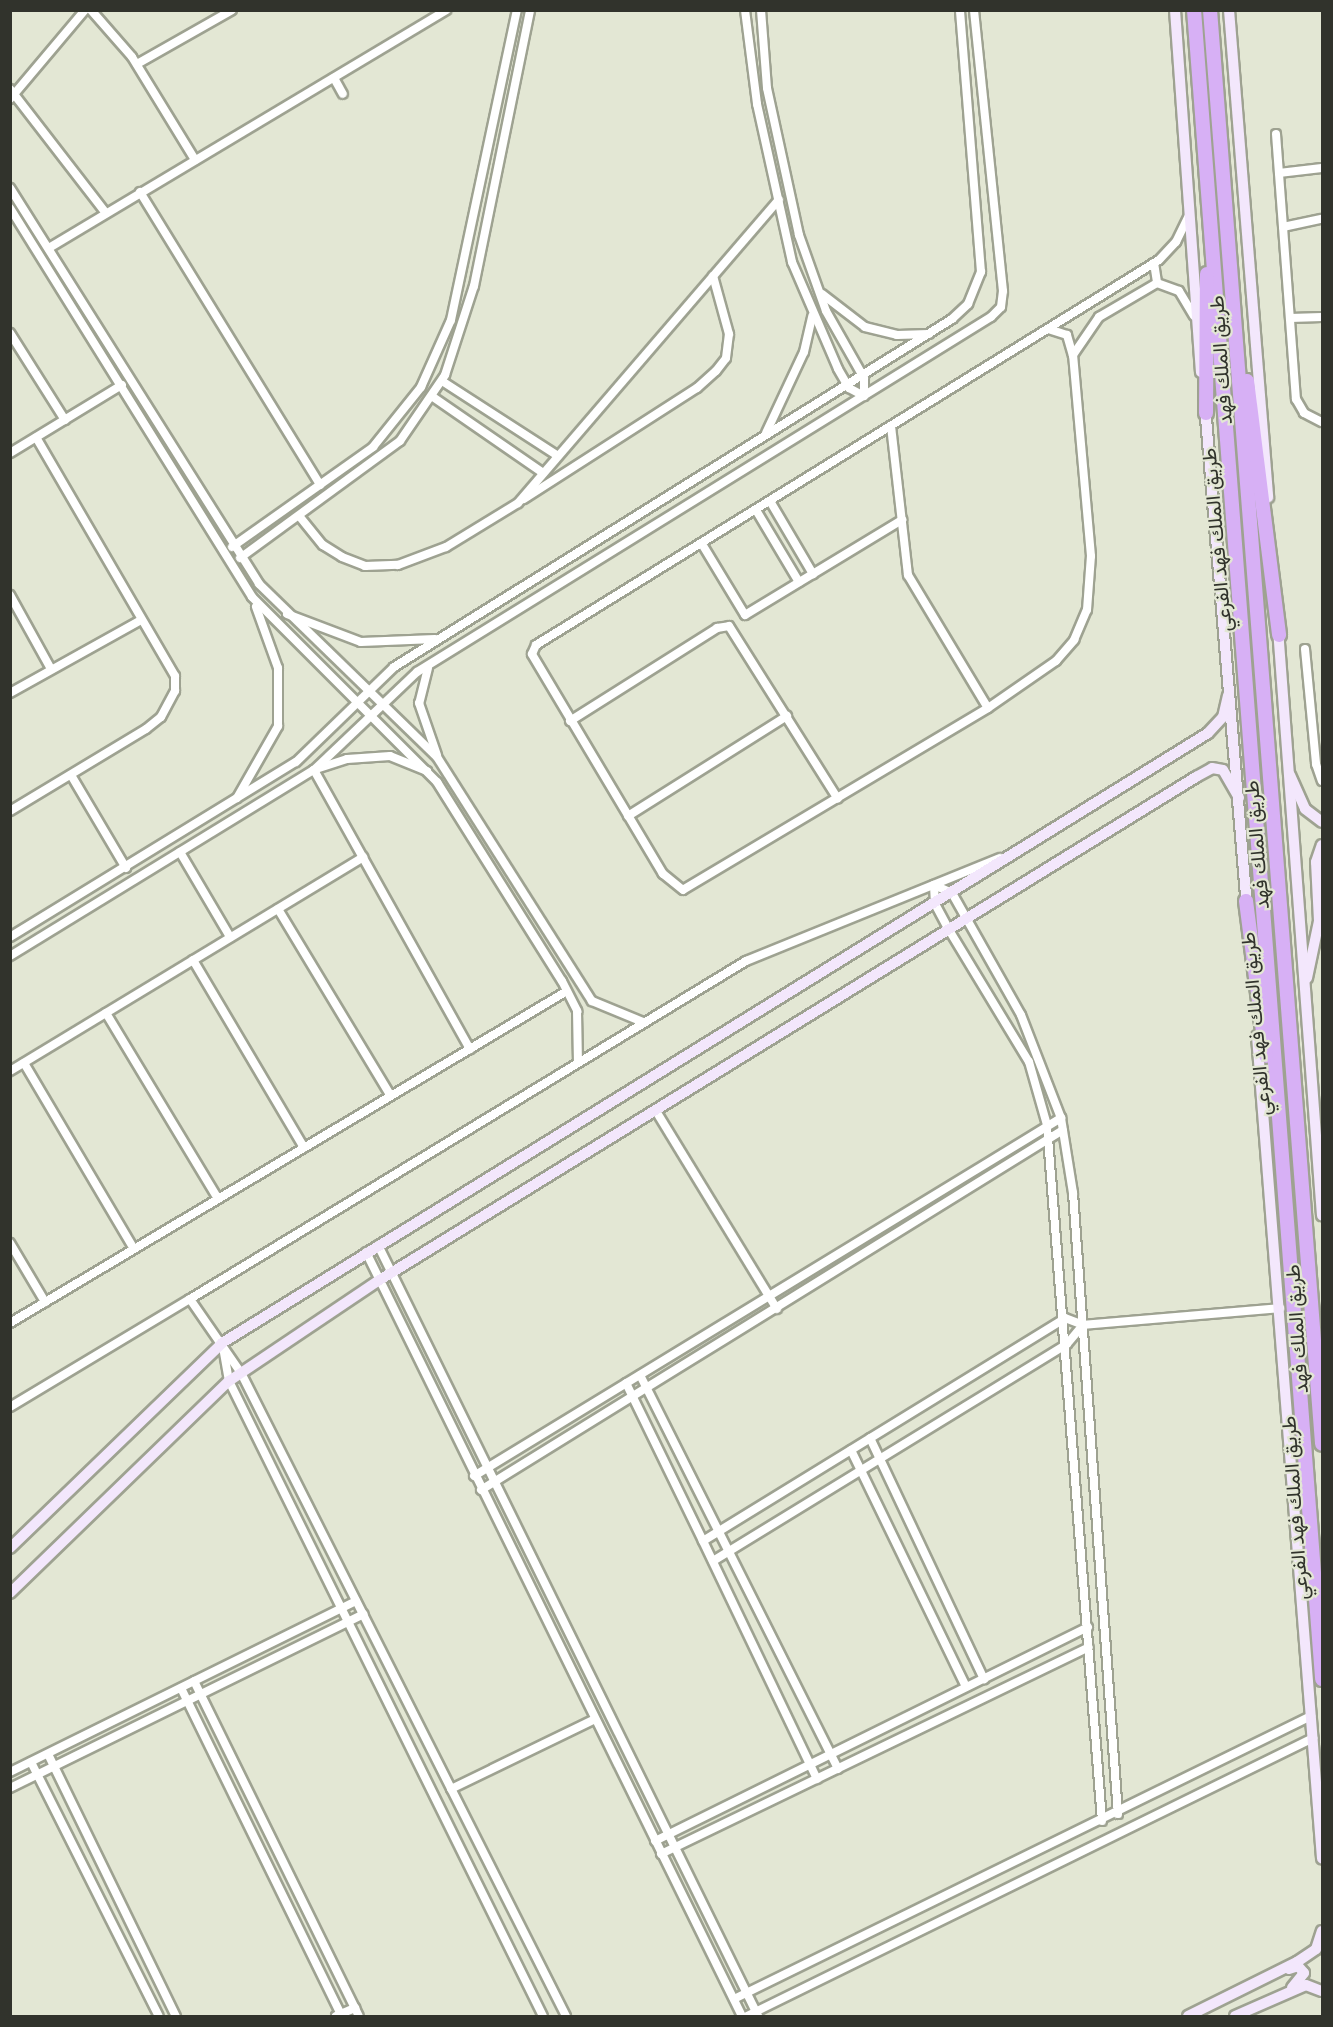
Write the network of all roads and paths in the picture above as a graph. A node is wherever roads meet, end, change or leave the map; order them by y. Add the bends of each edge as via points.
1 (85, 10) edge
2 (91, 10) edge
3 (232, 10) edge
4 (446, 10) edge
5 (517, 10) edge
6 (530, 10) edge
7 (745, 10) edge
8 (753, 10) edge
9 (761, 10) edge
10 (960, 10) edge
11 (974, 10) edge
12 (1176, 10) edge
13 (1194, 10) edge
14 (1210, 10) edge
15 (1228, 10) edge
16 (762, 22) junction
17 (137, 64) junction
18 (334, 78) junction
19 (12, 94) edge
20 (343, 94) dead end
21 (1276, 135) dead end
22 (195, 160) junction
23 (1323, 168) edge
24 (1279, 173) junction
25 (1207, 176) junction
26 (10, 188) edge
27 (140, 192) junction
28 (779, 200) junction
29 (1226, 201) junction
30 (10, 208) edge
31 (1191, 211) junction
32 (106, 213) junction
33 (1323, 219) edge
34 (1283, 227) junction
35 (49, 248) junction
36 (1154, 263) junction
37 (713, 276) junction
38 (1157, 283) junction
39 (819, 291) junction
40 (812, 316) junction
41 (1194, 316) junction
42 (1323, 317) edge
43 (1290, 318) junction
44 (1048, 329) junction
45 (10, 333) edge
46 (931, 334) junction
47 (1073, 356) junction
48 (864, 378) junction
49 (442, 381) junction
50 (122, 385) junction
51 (849, 388) junction
52 (864, 396) junction
53 (433, 397) junction
54 (1206, 413) junction
55 (65, 420) junction
56 (1323, 422) edge
57 (891, 426) junction
58 (763, 437) junction
59 (36, 438) junction
60 (10, 453) edge
61 (558, 456) junction
62 (545, 471) junction
63 (560, 476) junction
64 (320, 485) junction
65 (770, 501) junction
66 (518, 503) junction
67 (756, 510) junction
68 (300, 516) junction
69 (902, 520) junction
70 (702, 544) junction
71 (232, 547) junction
72 (240, 558) junction
73 (813, 574) junction
74 (799, 582) junction
75 (10, 595) edge
76 (252, 597) junction
77 (285, 614) junction
78 (141, 620) junction
79 (1279, 635) junction
80 (439, 639) junction
81 (1305, 649) dead end
82 (431, 663) junction
83 (51, 669) junction
84 (1230, 690) junction
85 (10, 693) edge
86 (366, 693) junction
87 (356, 705) junction
88 (380, 705) junction
89 (988, 708) junction
90 (787, 716) junction
91 (369, 717) junction
92 (570, 721) junction
93 (437, 757) junction
94 (1286, 766) junction
95 (314, 770) junction
96 (428, 771) junction
97 (71, 774) junction
98 (1323, 781) edge
99 (838, 799) junction
100 (236, 800) junction
101 (1240, 801) junction
102 (10, 811) edge
103 (628, 816) junction
104 (1323, 822) edge
105 (1323, 845) edge
106 (180, 852) junction
107 (363, 857) junction
108 (1007, 857) junction
109 (126, 867) junction
110 (934, 885) junction
111 (952, 893) junction
112 (1246, 901) junction
113 (936, 904) junction
114 (278, 909) junction
115 (968, 919) junction
116 (949, 930) junction
117 (230, 937) junction
118 (10, 938) edge
119 (10, 956) edge
120 (193, 960) junction
121 (1304, 990) junction
122 (567, 991) junction
123 (106, 1013) junction
124 (643, 1022) junction
125 (470, 1049) junction
126 (578, 1062) junction
127 (24, 1063) junction
128 (10, 1071) edge
129 (391, 1096) junction
130 (656, 1111) junction
131 (1061, 1118) junction
132 (1047, 1125) junction
133 (1063, 1130) junction
134 (1049, 1141) junction
135 (304, 1148) junction
136 (218, 1199) junction
137 (1323, 1215) edge
138 (10, 1243) edge
139 (1290, 1243) junction
140 (378, 1245) junction
141 (134, 1249) junction
142 (366, 1252) junction
143 (392, 1273) junction
144 (378, 1281) junction
145 (768, 1294) junction
146 (190, 1299) junction
147 (45, 1302) junction
148 (1280, 1308) junction
149 (777, 1309) junction
150 (1065, 1318) junction
151 (10, 1323) edge
152 (1083, 1325) junction
153 (222, 1343) junction
154 (1067, 1344) junction
155 (241, 1373) junction
156 (640, 1375) junction
157 (229, 1381) junction
158 (626, 1383) junction
159 (647, 1389) junction
160 (633, 1398) junction
161 (10, 1407) edge
162 (870, 1438) junction
163 (1323, 1444) edge
164 (851, 1450) junction
165 (880, 1459) junction
166 (485, 1470) junction
167 (861, 1470) junction
168 (474, 1476) junction
169 (492, 1484) junction
170 (481, 1490) junction
171 (719, 1531) junction
172 (703, 1541) junction
173 (10, 1548) edge
174 (729, 1551) junction
175 (713, 1561) junction
176 (10, 1593) edge
177 (356, 1601) junction
178 (341, 1608) junction
179 (363, 1614) junction
180 (348, 1621) junction
181 (1088, 1627) junction
182 (1089, 1647) junction
183 (984, 1679) junction
184 (1323, 1679) edge
185 (194, 1681) junction
186 (181, 1688) junction
187 (966, 1688) junction
188 (200, 1694) junction
189 (187, 1701) junction
190 (1311, 1716) junction
191 (595, 1719) junction
192 (1313, 1738) junction
193 (48, 1754) junction
194 (831, 1754) junction
195 (31, 1762) junction
196 (810, 1765) junction
197 (53, 1767) junction
198 (838, 1769) junction
199 (10, 1772) edge
200 (38, 1775) junction
201 (817, 1779) junction
202 (10, 1788) edge
203 (451, 1789) junction
204 (1118, 1814) junction
205 (1102, 1821) junction
206 (667, 1835) junction
207 (655, 1841) junction
208 (674, 1848) junction
209 (662, 1854) junction
210 (1323, 1858) edge
211 (1323, 1931) edge
212 (1283, 1971) junction
213 (1323, 1991) edge
214 (1287, 1992) junction
215 (746, 1993) junction
216 (734, 2000) junction
217 (355, 2008) junction
218 (757, 2014) edge
219 (159, 2016) edge
220 (176, 2016) edge
221 (339, 2016) edge
222 (359, 2016) edge
223 (543, 2016) edge
224 (566, 2016) edge
225 (742, 2016) edge
226 (747, 2016) edge
227 (1188, 2016) edge
228 (1235, 2016) edge

1 - 19 street
2 - 17 street
3 - 17 street
4 - 18 street
5 - 64 street via 439,353 400,420
6 - 49 street via 474,286
7 - 28 street via 757,104
8 - 16 street
9 - 16 street
10 - 46 street via 981,272 968,304
11 - 52 street via 1001,307
12 - 31 main road, طريق الملك فهد الفرعي
13 - 25 highway, طريق الملك فهد
14 - 29 highway, طريق الملك فهد
15 - 79 main road
16 - 39 street via 767,88 799,236
17 - 22 street
18 - 20 street
18 - 22 street
19 - 32 street
21 - 24 street
22 - 27 street
23 - 24 street
24 - 34 street
25 - 54 highway
25 - 139 highway, طريق الملك فهد
26 - 35 street
27 - 32 street
27 - 64 street
28 - 37 street
28 - 40 street via 792,262
29 - 79 highway
29 - 163 highway, طريق الملك فهد
30 - 50 street
31 - 36 street via 1176,243
31 - 41 main road, طريق الملك فهد الفرعي
32 - 35 street
33 - 34 street
34 - 43 street
35 - 71 street
36 - 38 street
36 - 44 street
37 - 61 street
37 - 63 street via 728,321 726,358 697,388
38 - 41 street via 1172,285
38 - 47 street via 1099,317
39 - 46 street via 865,327 897,335
39 - 48 street
40 - 51 street
40 - 58 street via 804,352
41 - 54 main road, طريق الملك فهد الفرعي
42 - 43 street
43 - 56 street via 1296,399 1304,412
44 - 47 street via 1067,335
44 - 57 street
45 - 55 street
46 - 48 street
47 - 89 street via 1091,556 1088,610 1074,640 1056,661
48 - 51 street
48 - 52 street
49 - 53 street
49 - 61 street
50 - 55 street
50 - 76 street
51 - 52 street
51 - 58 street
52 - 82 street
53 - 62 street
53 - 68 street via 400,441
54 - 84 main road, طريق الملك فهد الفرعي
55 - 59 street
57 - 65 street
57 - 69 street
58 - 80 street
59 - 60 street
59 - 78 street
61 - 62 street
62 - 63 street
62 - 66 street
63 - 66 street
64 - 71 street
65 - 67 street
65 - 73 street
66 - 68 street via 446,548 398,565 365,566 342,557 323,545
67 - 70 street
67 - 74 street
68 - 72 street
69 - 73 street
69 - 89 street via 908,575
70 - 74 street via 745,615
70 - 92 street via 536,645 535,663
71 - 72 street
72 - 77 street
73 - 74 street
75 - 83 street
76 - 87 street
76 - 100 street via 278,668 278,726
77 - 80 street via 362,642
77 - 86 street
78 - 83 street
78 - 97 street via 175,676 171,702 146,729
79 - 94 main road
80 - 86 street via 394,667
81 - 98 street via 1316,764
82 - 88 street
82 - 93 street via 420,681 419,703
83 - 85 street
84 - 101 main road, طريق الملك فهد الفرعي
84 - 108 main road via 1223,717 1208,733
86 - 87 street
86 - 88 street
87 - 91 street
87 - 100 street via 296,762
88 - 91 street
88 - 93 street
89 - 99 street
90 - 92 street via 729,626 717,628
90 - 99 street
90 - 103 street
91 - 95 street
91 - 96 street
92 - 103 street
93 - 124 street via 580,987 611,1012
94 - 104 main road via 1305,809
94 - 121 main road
95 - 96 street via 347,759 390,756
95 - 106 street
95 - 107 street
96 - 122 street
97 - 102 street
97 - 109 street
99 - 103 street via 683,890 663,874
100 - 109 street
101 - 112 main road, طريق الملك فهد الفرعي
101 - 115 main road via 1223,771 1212,768
105 - 121 main road via 1316,862 1318,936
106 - 117 street
106 - 119 street
107 - 114 street
107 - 125 street
108 - 110 street
108 - 111 main road
109 - 118 street
110 - 111 street
110 - 113 street
110 - 124 street via 746,961
111 - 113 main road
111 - 115 street
112 - 139 highway
112 - 148 main road, طريق الملك فهد الفرعي
113 - 116 street
113 - 140 main road
114 - 117 street
114 - 129 street
115 - 116 main road
115 - 131 street via 1022,1015
116 - 130 main road
116 - 132 street via 1029,1062
117 - 120 street
120 - 123 street
120 - 135 street
121 - 137 main road
122 - 125 street
122 - 126 street via 577,1011
123 - 127 street
123 - 136 street
124 - 126 street
125 - 129 street
126 - 146 street
127 - 128 street
127 - 141 street
129 - 135 street
130 - 143 main road
130 - 145 street
131 - 132 street
131 - 133 street
132 - 134 street
132 - 145 street
133 - 134 street
133 - 152 street
134 - 149 street
134 - 150 street
135 - 136 street
136 - 141 street
138 - 147 street
139 - 184 highway, طريق الملك فهد
140 - 142 main road
140 - 143 street
141 - 147 street
142 - 144 street
142 - 153 main road
143 - 144 main road
143 - 166 street
144 - 155 main road
144 - 168 street
145 - 149 street
145 - 156 street
146 - 153 street
146 - 161 street
147 - 151 street
148 - 152 street
148 - 190 main road, طريق الملك فهد الفرعي
149 - 159 street
150 - 152 street
150 - 154 street
150 - 162 street
152 - 154 street
152 - 204 street
153 - 155 street
153 - 157 street
153 - 173 main road
154 - 165 street
154 - 181 street
155 - 157 main road
155 - 177 street
156 - 158 street
156 - 159 street
157 - 176 main road
157 - 178 street
158 - 160 street
158 - 166 street
159 - 160 street
159 - 171 street
160 - 169 street
160 - 172 street
162 - 164 street
162 - 165 street
164 - 167 street
164 - 171 street
165 - 167 street
165 - 183 street
166 - 168 street
166 - 169 street
167 - 174 street
167 - 187 street
168 - 170 street
169 - 170 street
169 - 206 street
170 - 191 street
171 - 172 street
171 - 174 street
172 - 175 street
174 - 175 street
174 - 194 street
175 - 196 street
177 - 178 street
177 - 179 street
178 - 180 street
178 - 185 street
179 - 180 street
179 - 203 street
180 - 188 street
180 - 223 street
181 - 182 street
181 - 183 street
182 - 198 street
182 - 205 street
183 - 187 street
185 - 186 street
185 - 188 street
186 - 189 street
186 - 193 street
187 - 194 street
188 - 189 street
188 - 217 street
189 - 197 street
189 - 221 street
190 - 192 main road, طريق الملك فهد الفرعي
190 - 204 street
191 - 203 street
191 - 207 street
192 - 210 main road, طريق الملك فهد الفرعي
192 - 218 street
193 - 195 street
193 - 197 street
194 - 196 street
194 - 198 street
195 - 199 street
195 - 200 street
196 - 201 street
196 - 206 street
197 - 200 street
197 - 220 street
198 - 201 street
200 - 202 street
200 - 219 street
201 - 208 street
203 - 224 street
204 - 205 street
205 - 215 street
206 - 207 street
206 - 208 street
207 - 209 street
208 - 209 street
208 - 215 street
209 - 216 street
211 - 212 main road via 1316,1949
212 - 214 main road via 1298,1966 1304,1973
212 - 227 main road
213 - 214 main road via 1306,1985
214 - 228 main road
215 - 216 street
215 - 218 street
216 - 225 street
217 - 221 street
217 - 222 street
218 - 226 street

